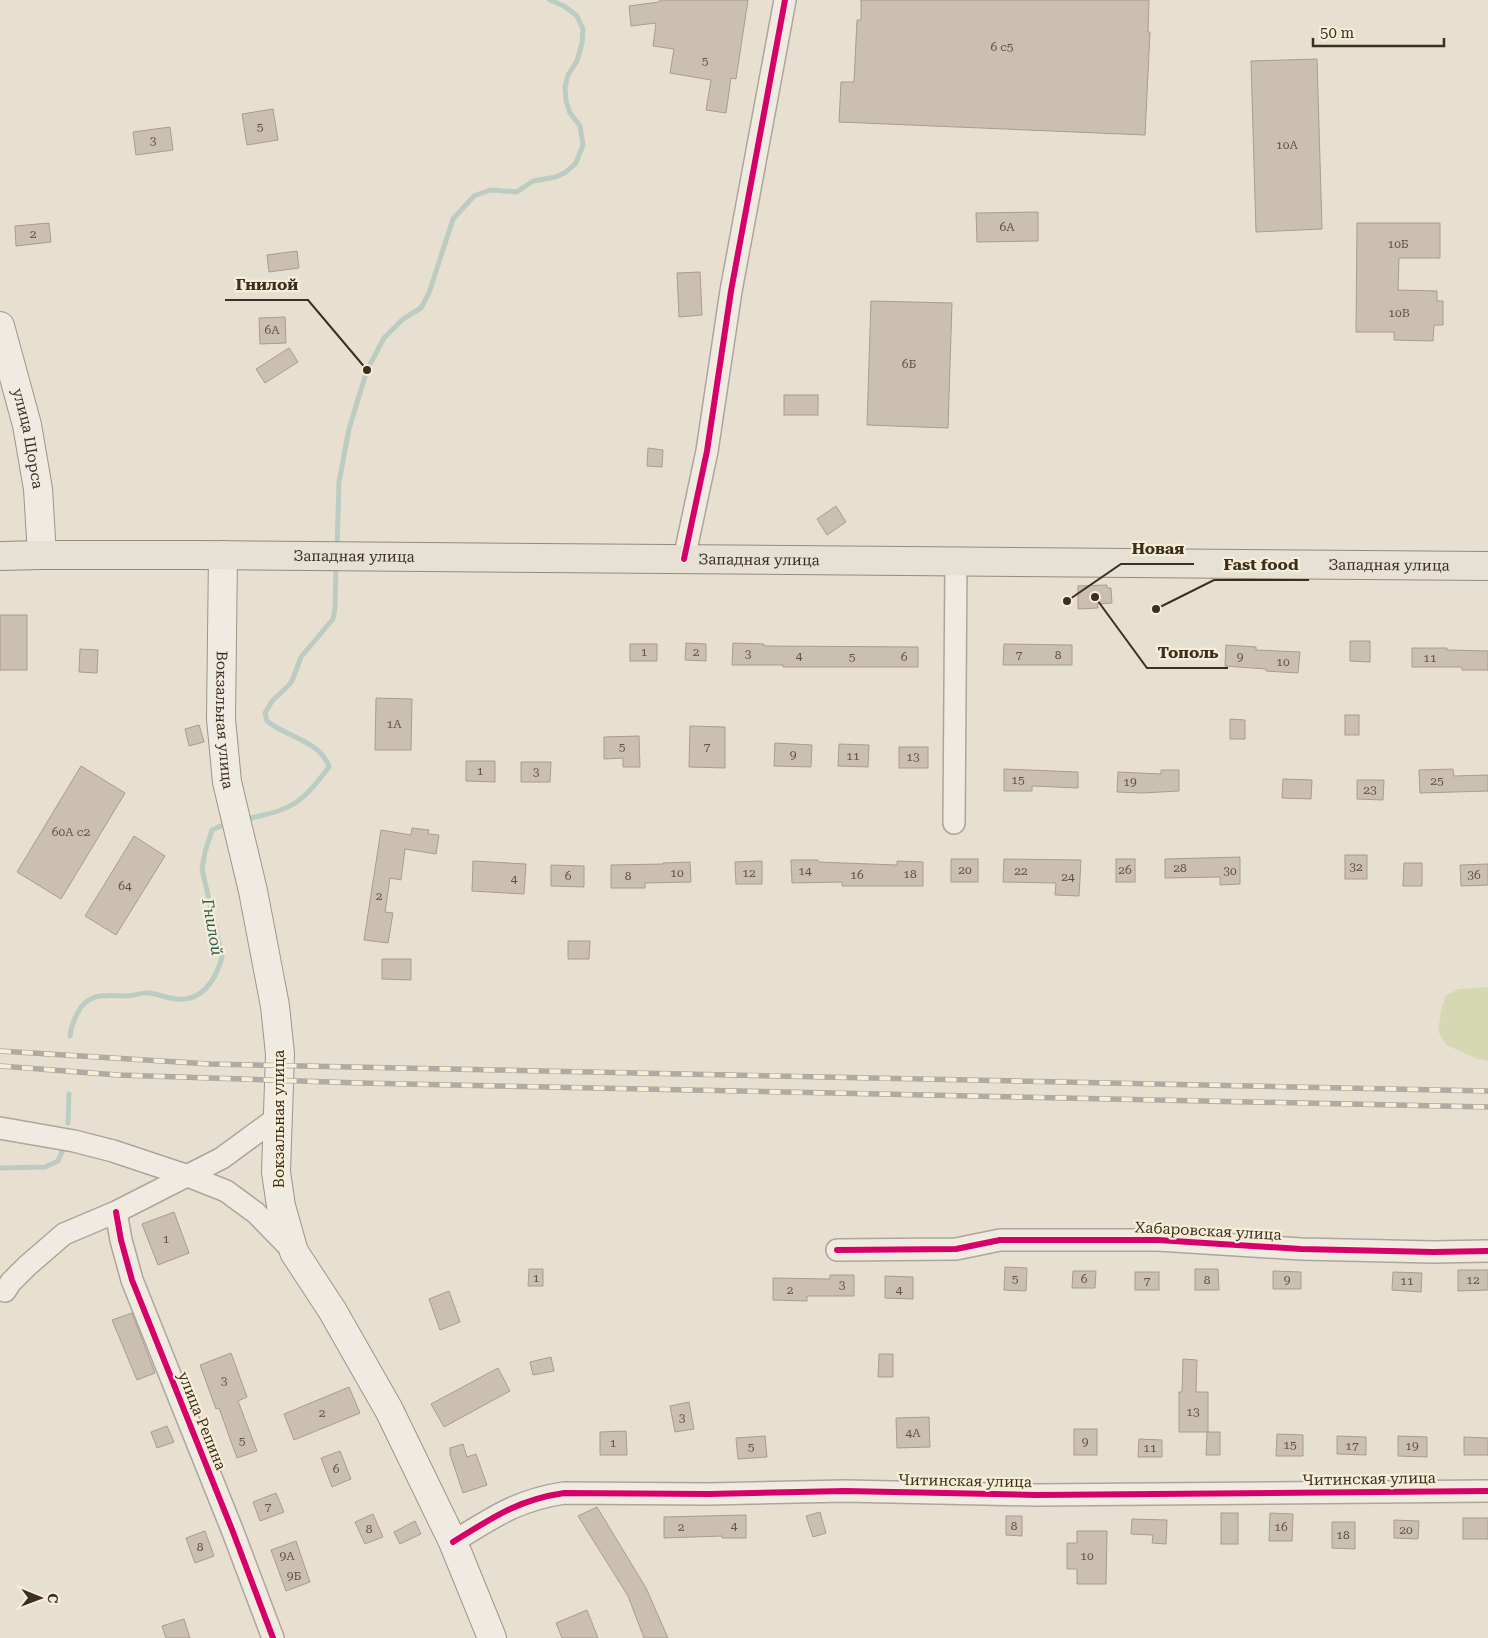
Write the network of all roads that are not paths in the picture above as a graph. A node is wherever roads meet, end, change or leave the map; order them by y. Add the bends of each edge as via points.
1 (785, 0) edge
2 (0, 326) edge
3 (42, 554) junction
4 (223, 555) junction
5 (5, 556) edge
6 (684, 558) junction
7 (956, 562) junction
8 (1488, 566) edge
9 (954, 823) dead end
10 (278, 1117) junction
11 (0, 1128) edge
12 (188, 1176) junction
13 (116, 1212) junction
14 (837, 1250) dead end
15 (1488, 1251) edge
16 (294, 1252) junction
17 (5, 1291) dead end
18 (1488, 1491) edge
19 (453, 1542) junction
20 (273, 1638) edge
21 (492, 1638) edge

1 - 6 street via 731,291 707,451
2 - 3 main road, улица Щорса via 27,425 38,489
3 - 4 main road, Западная улица
3 - 5 main road, Западная улица
4 - 6 main road, Западная улица
4 - 10 main road, Вокзальная улица via 220,719 227,782 253,891 275,1006 280,1054
6 - 7 main road, Западная улица
7 - 8 main road, Западная улица
7 - 9 street
10 - 12 street via 222,1158
10 - 16 main road, Вокзальная улица via 276,1172 281,1206
11 - 12 street via 106,1149
12 - 13 street
12 - 16 street via 226,1191 256,1213
13 - 17 street via 64,1234 27,1266
13 - 20 street, улица Репина via 132,1280
14 - 15 street, Хабаровская улица via 956,1249 1010,1240 1158,1240 1301,1249
16 - 19 main road, Вокзальная улица via 332,1310 389,1410
18 - 19 street, Читинская улица via 1036,1495 845,1491 564,1493 509,1508
19 - 21 main road, Вокзальная улица

